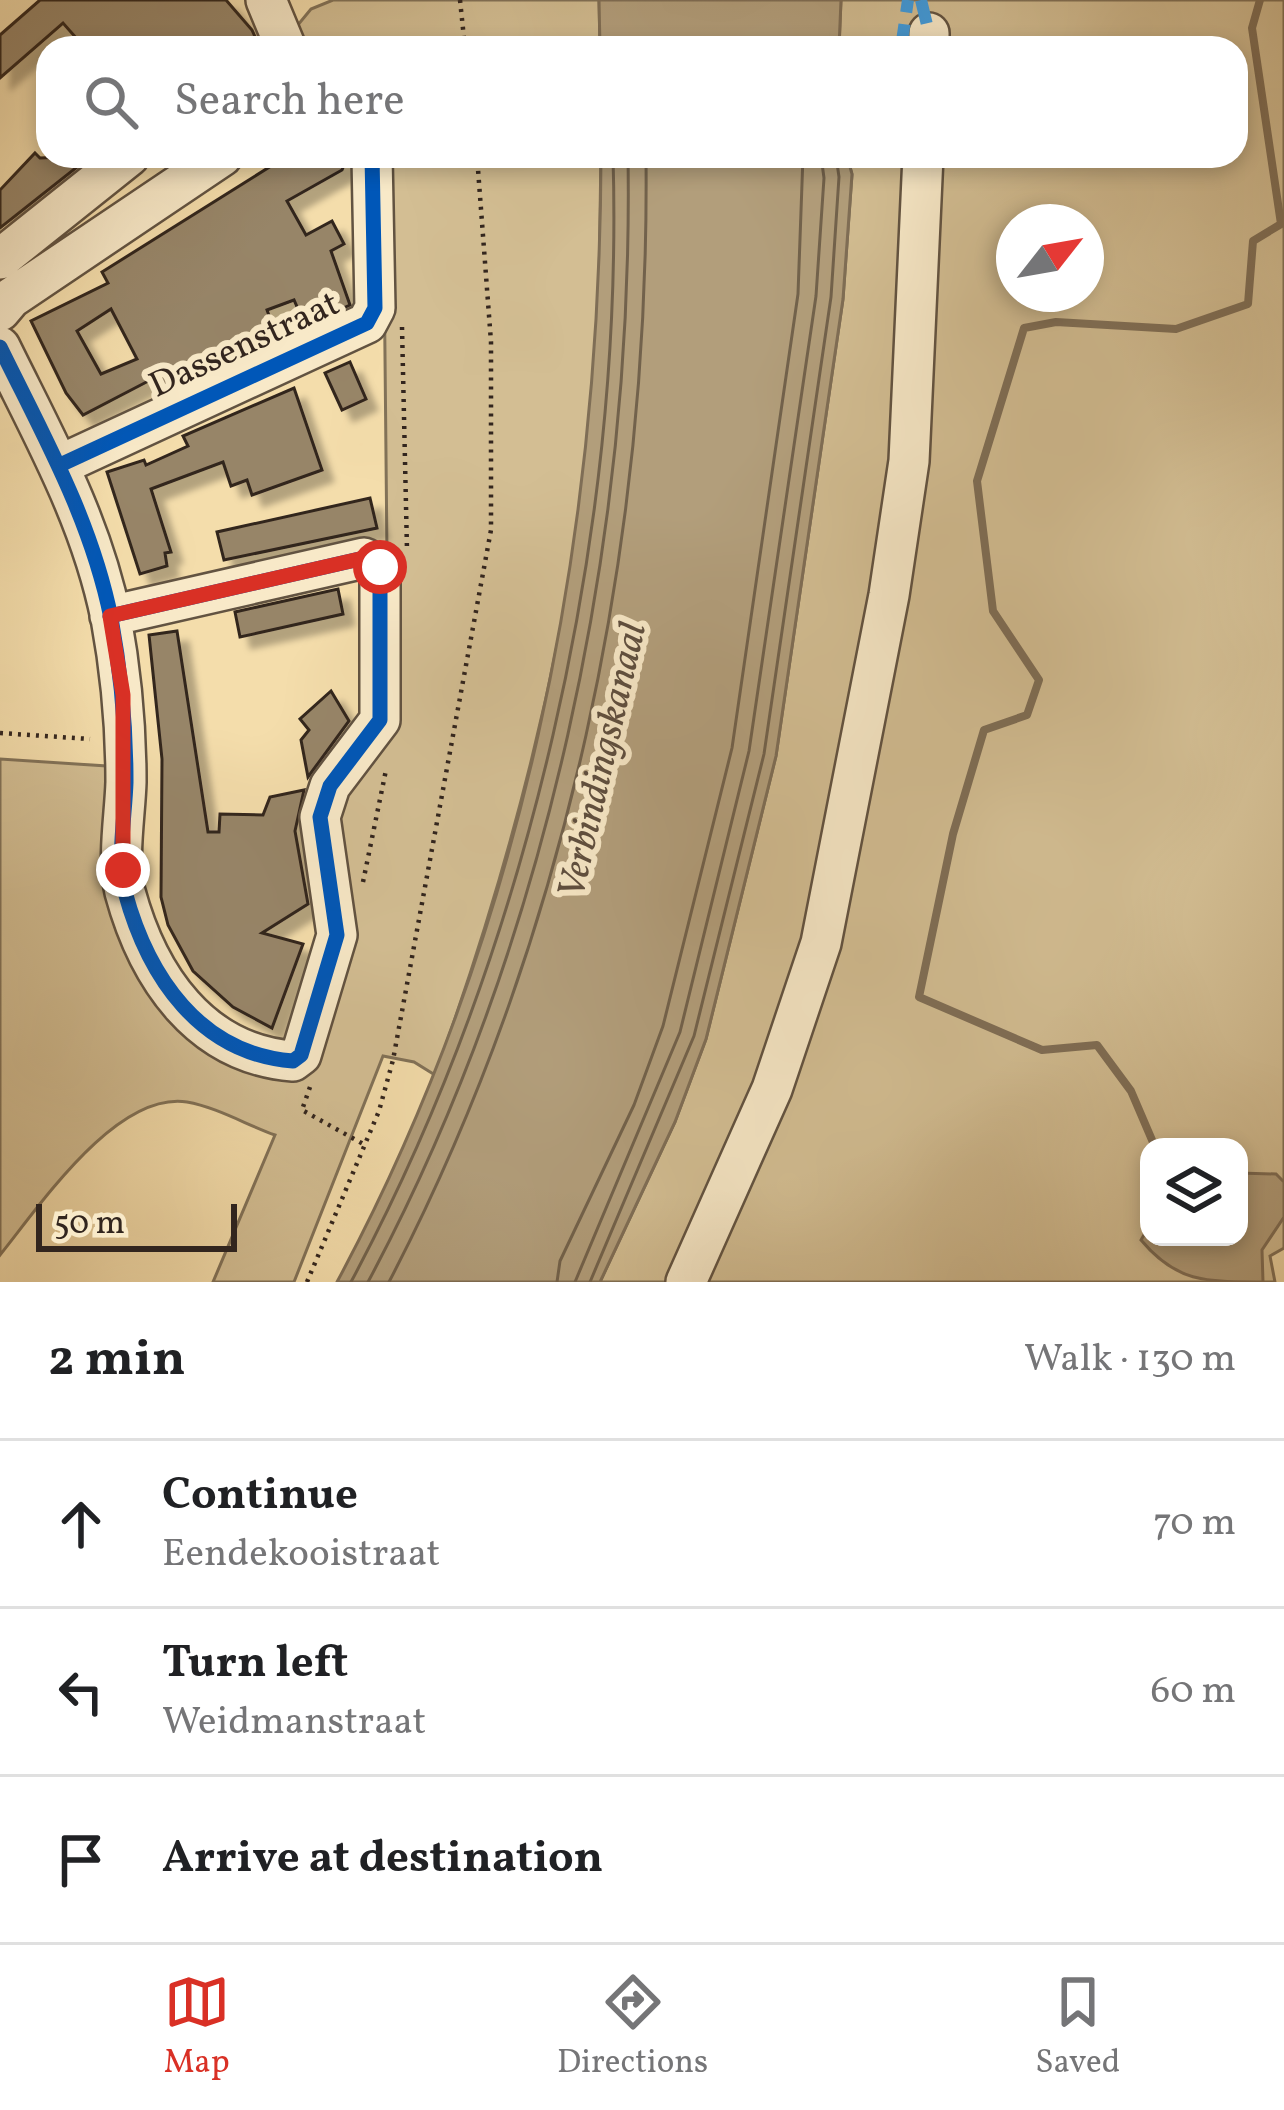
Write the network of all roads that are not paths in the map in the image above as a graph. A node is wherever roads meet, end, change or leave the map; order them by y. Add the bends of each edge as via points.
1 (277, 3) edge
2 (284, 36) edge
3 (114, 168) edge
4 (372, 168) edge
5 (922, 168) edge
6 (173, 169) edge
7 (0, 259) edge
8 (0, 310) edge
9 (2, 358) edge
10 (61, 465) junction
11 (110, 616) junction
12 (686, 1282) edge

1 - 2 street
3 - 7 street
4 - 10 street, Dassenstraat via 375,308 368,323
5 - 12 street via 908,461 821,943 772,1089
6 - 8 street
9 - 10 street
10 - 11 street
11 - 11 street via 124,736 124,889 152,961 214,1039 263,1059 297,1059 337,934 320,817 330,786 380,720 380,567 364,558

